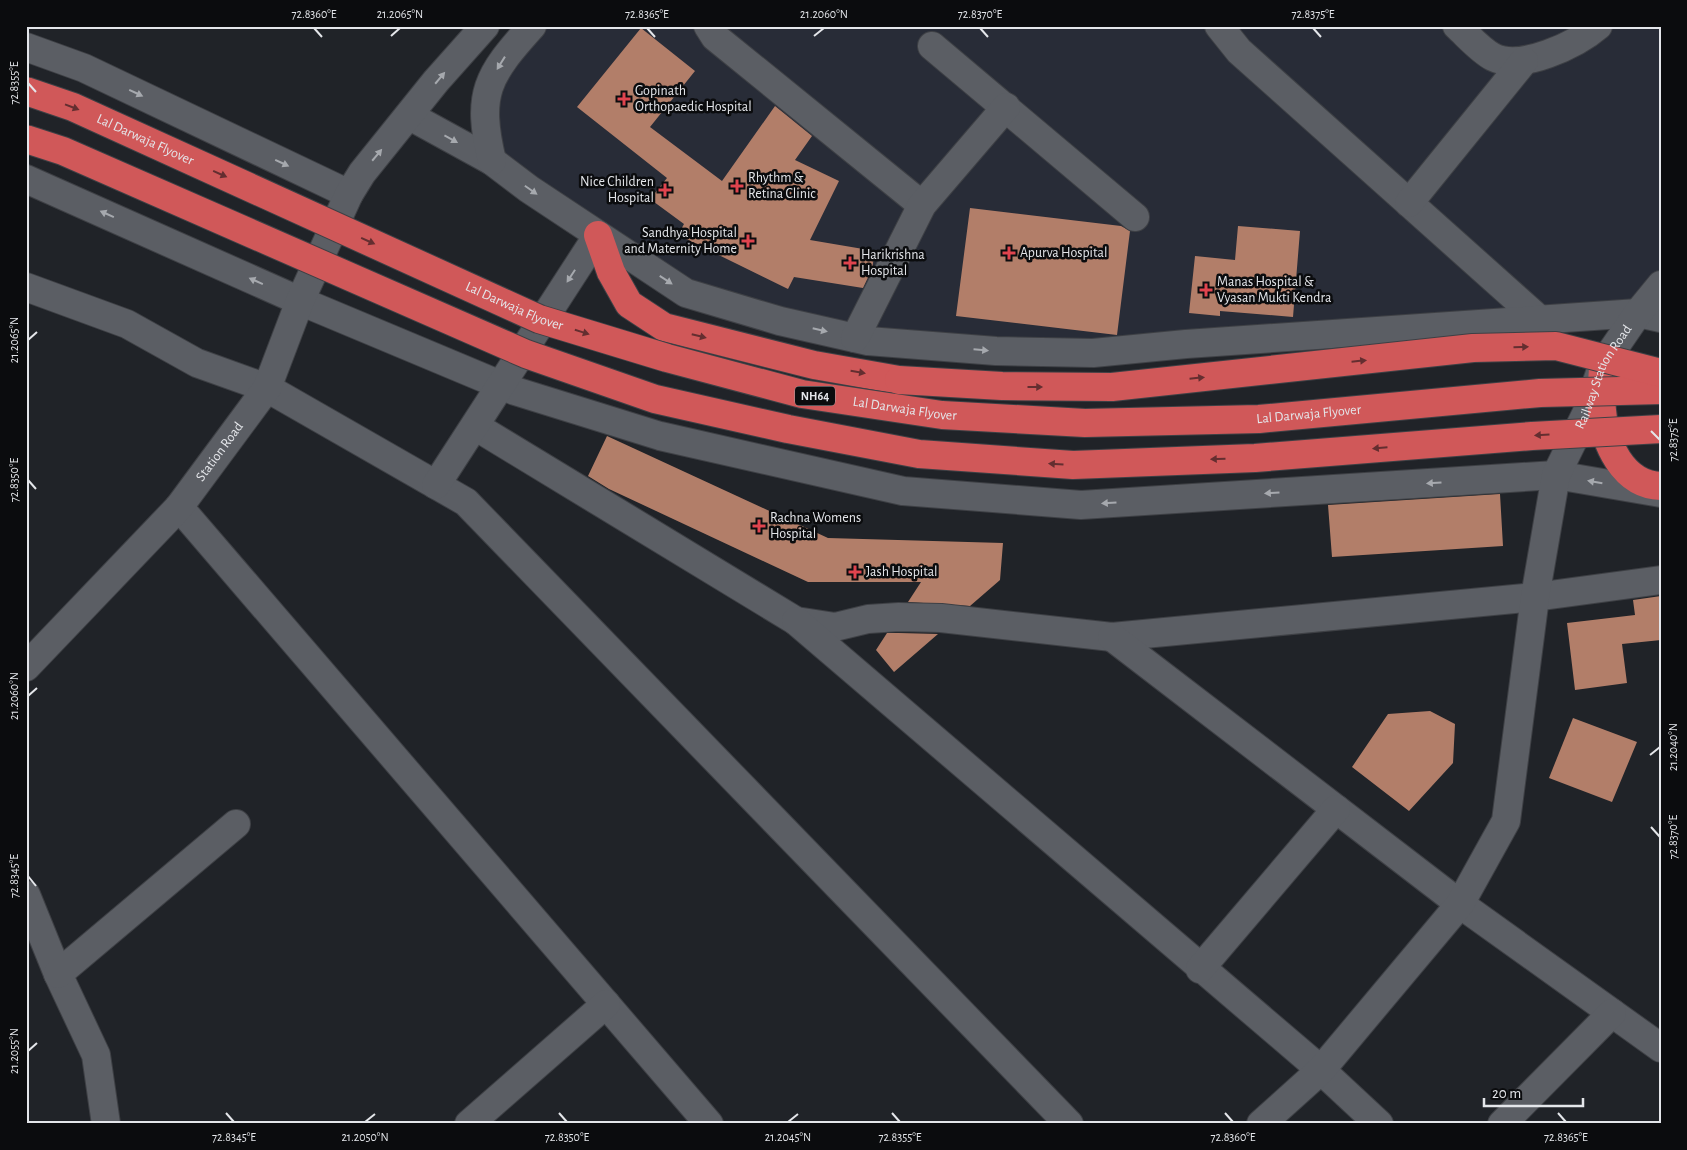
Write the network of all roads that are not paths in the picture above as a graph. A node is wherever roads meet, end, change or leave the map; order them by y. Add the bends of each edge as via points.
1 (485, 26) edge
2 (532, 26) edge
3 (708, 26) edge
4 (1220, 26) edge
5 (1457, 26) edge
6 (1598, 26) edge
7 (932, 46) dead end
8 (26, 47) edge
9 (1524, 60) junction
10 (26, 91) edge
11 (1006, 107) junction
12 (410, 116) junction
13 (26, 139) edge
14 (492, 161) junction
15 (26, 179) edge
16 (349, 194) junction
17 (1409, 203) junction
18 (922, 205) junction
19 (1134, 217) dead end
20 (598, 236) junction
21 (1661, 285) edge
22 (26, 287) edge
23 (300, 301) junction
24 (1649, 315) edge
25 (1540, 320) junction
26 (855, 338) junction
27 (1603, 364) junction
28 (1661, 373) edge
29 (501, 385) junction
30 (267, 388) junction
31 (1661, 390) edge
32 (475, 426) junction
33 (1661, 429) edge
34 (1556, 475) junction
35 (436, 485) junction
36 (1661, 486) edge
37 (1661, 493) edge
38 (179, 507) junction
39 (1661, 580) edge
40 (1536, 597) junction
41 (796, 620) junction
42 (1112, 637) junction
43 (26, 667) edge
44 (1336, 809) junction
45 (236, 824) dead end
46 (26, 895) edge
47 (1460, 904) junction
48 (1200, 969) junction
49 (58, 974) junction
50 (606, 1004) junction
51 (1612, 1014) junction
52 (1661, 1048) edge
53 (1321, 1070) junction
54 (106, 1124) edge
55 (470, 1124) edge
56 (709, 1124) edge
57 (1069, 1124) edge
58 (1261, 1124) edge
59 (1379, 1124) edge
60 (1502, 1124) edge

12 -> 1 street, Station Road
2 -> 14 street via 502,59 487,88 484,114
3 - 18 street via 715,37
4 - 17 street via 1239,51
5 - 9 street via 1493,56 1507,61
6 - 9 street via 1552,52
7 - 11 street
8 -> 16 street via 84,68
9 - 17 street
10 -> 31 highway, Lal Darwaja Flyover / NH64, bridge via 74,107 539,319 802,394 942,415 1085,423 1259,419 1540,393
11 - 18 street
11 - 19 street
12 -> 14 street
16 -> 12 street, Station Road via 362,173
33 -> 13 highway, bridge via 1255,458 1073,465 920,454 655,399 544,360 72,155
14 -> 20 street
23 -> 15 street
16 - 23 street, Station Road
17 - 25 street
18 - 26 street
20 -> 26 street via 686,293 780,321
20 -> 28 highway, bridge via 611,272 629,304 664,327 814,365 899,380 1002,386 1112,387 1473,348 1556,346
20 -> 29 street
21 - 24 street, Railway Station Road
22 - 30 street via 128,324 197,363
23 - 29 street
23 - 30 street, Station Road
24 - 25 street
24 - 27 street, Railway Station Road
26 -> 25 street via 996,351 1094,353
27 - 34 street, Railway Station Road via 1586,414
27 - 36 highway via 1602,411 1610,445 1632,477
29 - 32 street
34 -> 29 street via 1081,505 903,491 660,436
30 - 35 street
30 - 38 street, Station Road
32 - 35 street
32 - 41 street
37 -> 34 street
34 - 40 street, Railway Station Road
35 - 57 street via 466,502
38 - 43 street, Station Road
38 - 50 street
39 - 40 street
40 - 42 street
40 - 47 street, Railway Station Road via 1506,821
41 - 42 street via 835,627 899,617 941,618
41 - 48 street
42 - 44 street
44 - 47 street
44 - 48 street
45 - 49 street
46 - 49 street
47 - 51 street
47 - 53 street, Railway Station Road
48 - 53 street
49 - 54 street via 96,1055
50 - 55 street
50 - 56 street
51 - 52 street
51 - 60 street
53 - 58 street, Railway Station Road
53 - 59 street

